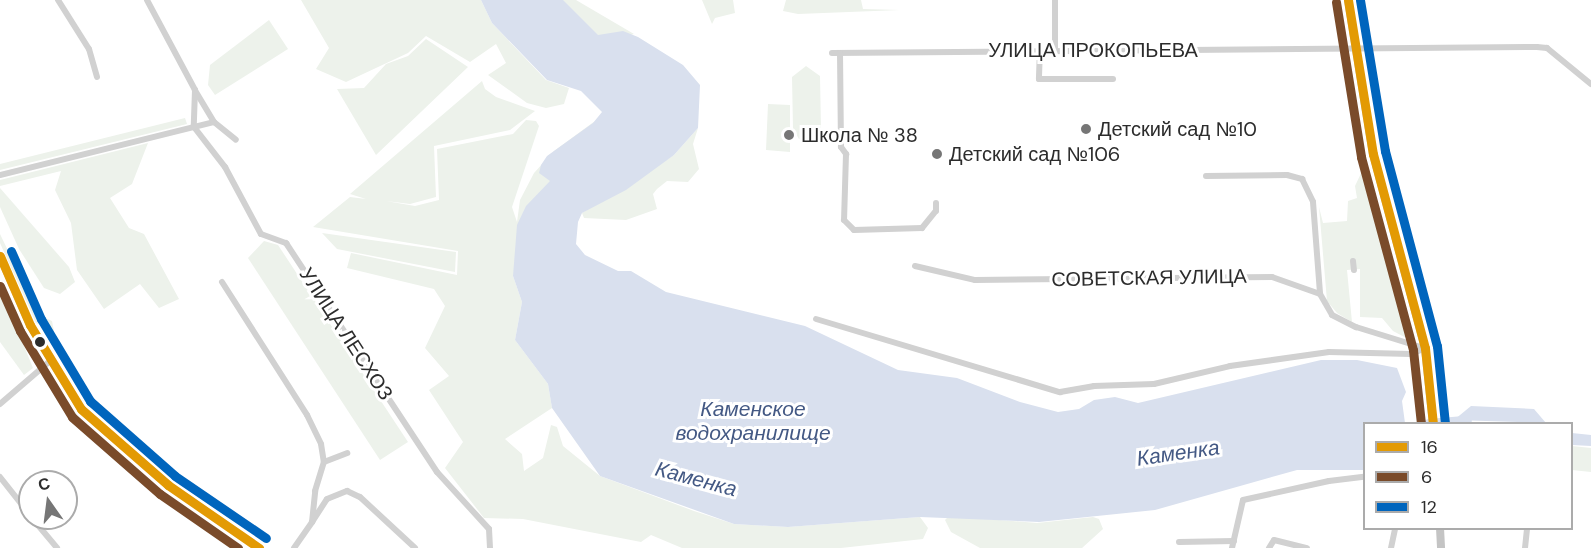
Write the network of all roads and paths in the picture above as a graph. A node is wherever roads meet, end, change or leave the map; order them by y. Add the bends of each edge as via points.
1 (58, 0) edge
2 (147, 0) edge
3 (1055, 0) edge
4 (1348, 0) edge
5 (1040, 48) junction
6 (1055, 48) junction
7 (1355, 48) junction
8 (832, 53) dead end
9 (840, 53) junction
10 (97, 77) dead end
11 (1113, 79) dead end
12 (1591, 84) edge
13 (195, 90) junction
14 (214, 122) junction
15 (194, 127) junction
16 (236, 140) dead end
17 (0, 175) edge
18 (1206, 176) dead end
19 (936, 202) dead end
20 (0, 256) edge
21 (1353, 261) dead end
22 (915, 266) dead end
23 (1354, 270) dead end
24 (222, 282) dead end
25 (1320, 294) junction
26 (816, 319) dead end
27 (1425, 348) junction
28 (50, 361) junction
29 (0, 404) edge
30 (1433, 422) edge
31 (347, 453) dead end
32 (324, 462) junction
33 (0, 477) edge
34 (1363, 477) edge
35 (18, 500) edge
36 (312, 522) junction
37 (42, 530) edge
38 (1395, 530) edge
39 (1440, 530) edge
40 (1527, 530) edge
41 (1179, 542) dead end
42 (1233, 544) edge
43 (57, 548) edge
44 (259, 548) edge
45 (294, 548) edge
46 (415, 548) edge
47 (490, 548) edge
48 (1269, 548) edge
49 (1307, 548) edge
50 (1392, 548) edge
51 (1441, 548) edge
52 (1525, 548) edge

1 - 10 street via 89,49
2 - 13 street
3 - 6 street
4 - 7 main road
5 - 6 street, УЛИЦА ПРОКОПЬЕВА
5 - 9 street, УЛИЦА ПРОКОПЬЕВА
5 - 11 street via 1039,79
6 - 7 street, УЛИЦА ПРОКОПЬЕВА
7 - 12 street, УЛИЦА ПРОКОПЬЕВА via 1537,46 1548,48
7 - 27 main road via 1373,154
8 - 9 street, УЛИЦА ПРОКОПЬЕВА
9 - 19 street via 841,147 846,154 844,220 854,230 922,228 936,211
13 - 14 street
13 - 15 street
14 - 15 street
14 - 16 street
15 - 17 street
15 - 47 street, УЛИЦА ЛЕСХОЗ via 225,167 261,234 286,243 437,472 489,530
18 - 25 street via 1287,175 1302,179 1313,202
20 - 28 main road
21 - 23 street
22 - 25 street, СОВЕТСКАЯ УЛИЦА via 975,280 1272,277
24 - 32 street via 307,415 321,444
25 - 27 street via 1332,315 1356,327
26 - 27 street via 1060,392 1094,386 1154,384 1230,366 1329,352 1411,354
27 - 30 main road
28 - 29 street
28 - 44 main road via 81,409 114,440 168,485
31 - 32 street
32 - 36 street via 315,490
33 - 35 street
34 - 42 street via 1244,500
36 - 45 street
36 - 46 street via 327,500 347,491 360,497
37 - 43 street
38 - 50 street
39 - 51 main road
40 - 52 street
41 - 42 street
48 - 49 street via 1274,540

